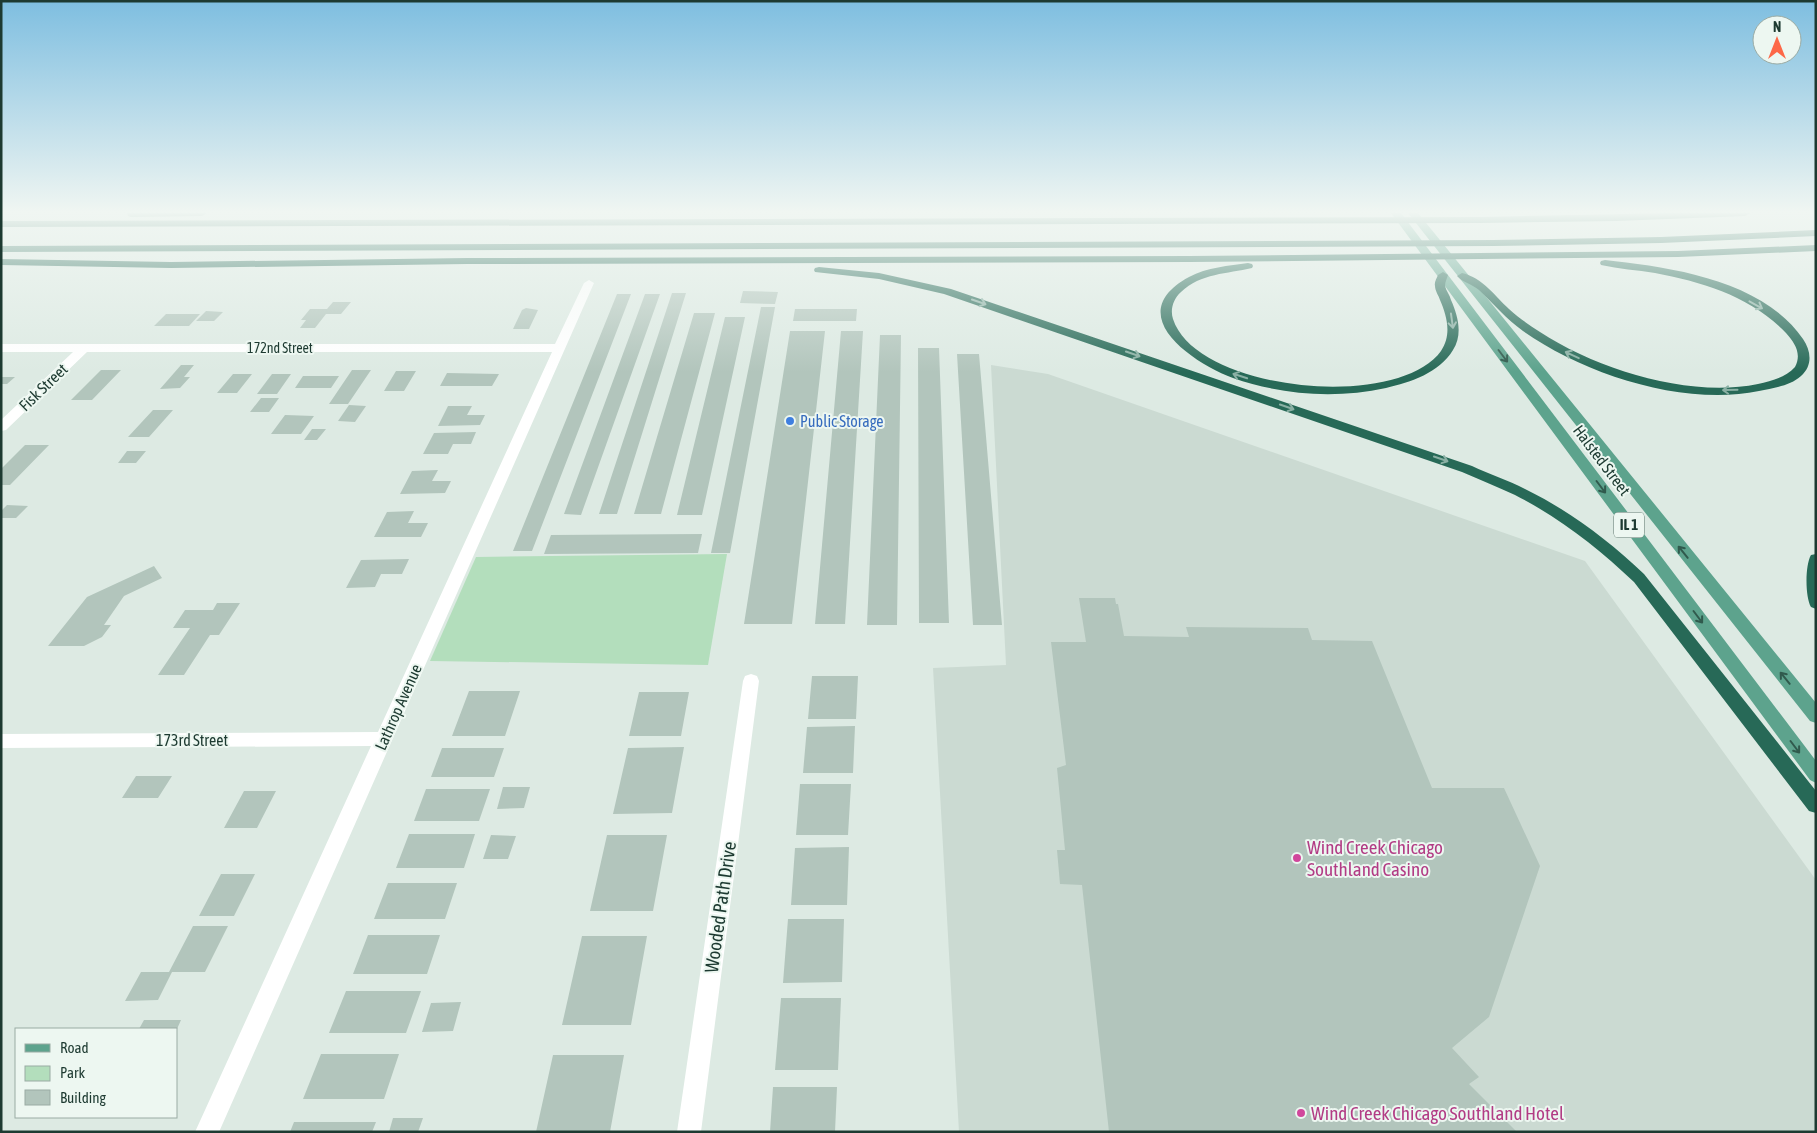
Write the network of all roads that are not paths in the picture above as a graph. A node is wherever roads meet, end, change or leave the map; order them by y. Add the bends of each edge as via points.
1 (542, 266) edge
2 (1252, 266) edge
3 (1436, 266) edge
4 (1454, 266) edge
5 (1624, 266) edge
6 (1443, 275) junction
7 (1462, 276) junction
8 (589, 282) dead end
9 (1, 348) edge
10 (85, 348) junction
11 (560, 348) junction
12 (1, 427) edge
13 (1816, 559) edge
14 (1816, 603) edge
15 (751, 681) dead end
16 (1816, 716) edge
17 (384, 739) junction
18 (1, 741) edge
19 (1816, 775) edge
20 (1816, 804) edge
21 (207, 1132) edge
22 (689, 1132) edge

1 -> 20 highway via 814,269 907,281 947,291 1486,476 1573,523 1607,548 1639,578
6 -> 2 highway via 1440,287 1451,312 1453,330 1450,346 1434,365 1398,381 1372,387 1310,389 1238,376 1190,351 1174,336 1167,321 1166,306 1171,296 1185,283 1201,275
3 - 6 main road, Halsted Street / IL 1
4 - 7 main road, Halsted Street / IL 1
5 -> 7 highway via 1687,277 1757,304 1786,326 1802,347 1803,366 1791,378 1752,388 1717,390 1637,378 1586,361 1545,341 1506,312 1483,288
6 -> 19 main road, Halsted Street / IL 1
16 -> 7 main road, Halsted Street / IL 1
8 - 11 street, Lathrop Avenue
9 - 10 street, 172nd Street
10 - 11 street, 172nd Street
10 - 12 street, Fisk Street
11 - 17 street, Lathrop Avenue
13 - 14 highway
15 - 22 street, Wooded Path Drive
17 - 18 street, 173rd Street
17 - 21 street, Lathrop Avenue

